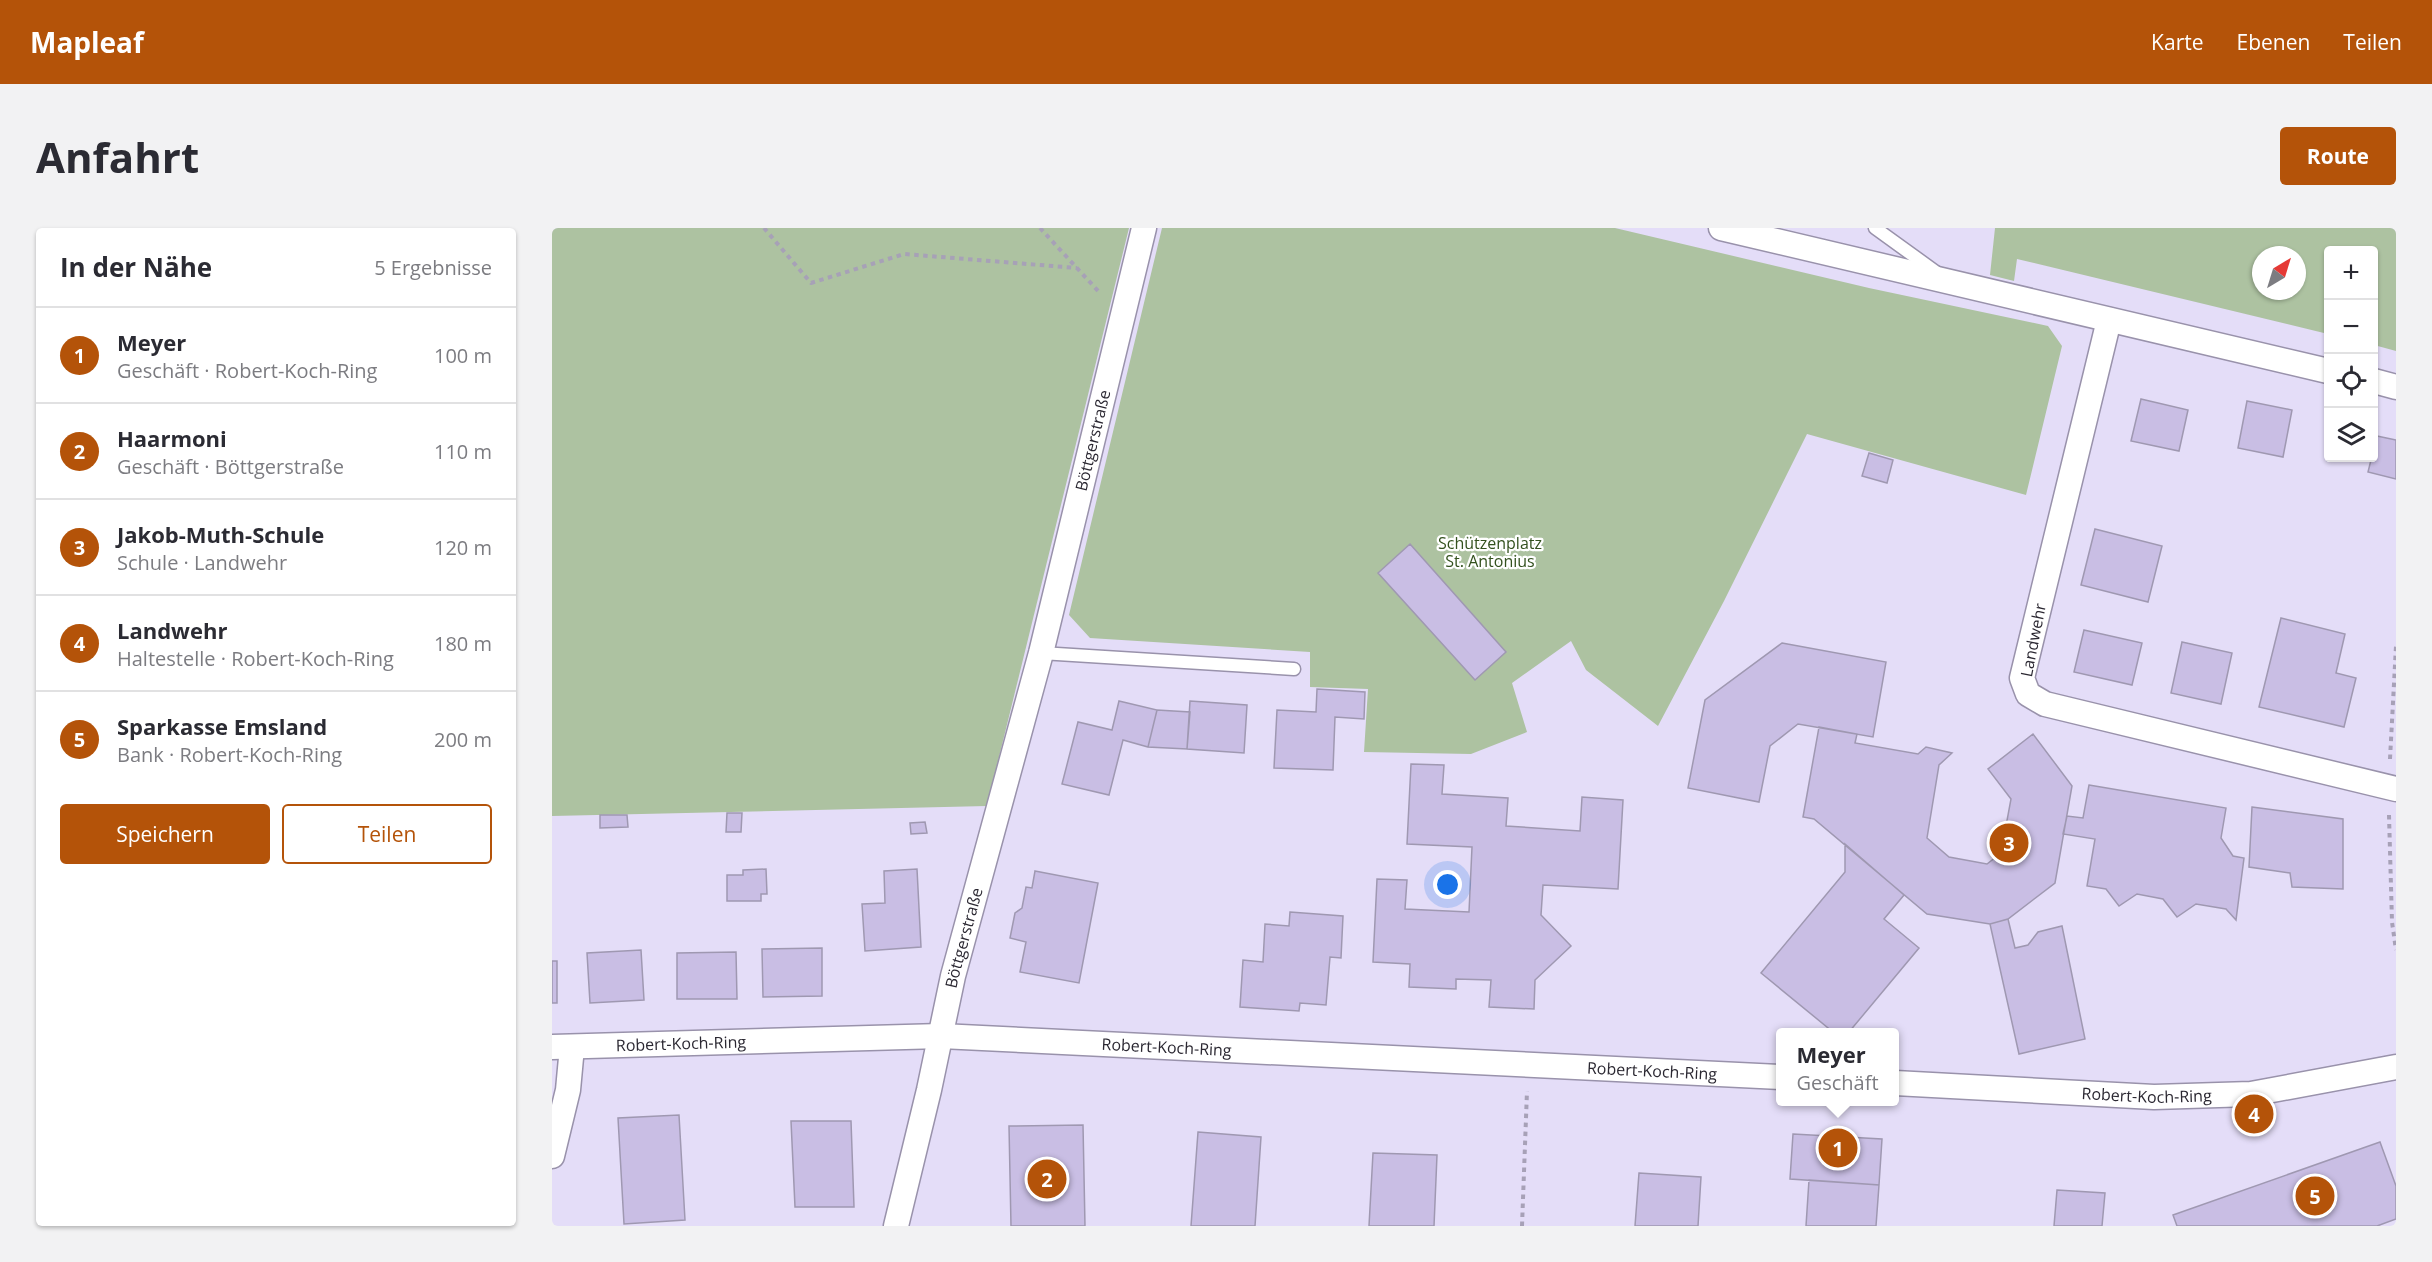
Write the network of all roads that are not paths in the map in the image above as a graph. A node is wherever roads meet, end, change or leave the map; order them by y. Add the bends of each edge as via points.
1 (1144, 228) edge
2 (1721, 228) edge
3 (1875, 228) edge
4 (1949, 281) junction
5 (2109, 320) junction
6 (2324, 370) edge
7 (2378, 382) edge
8 (2396, 387) edge
9 (1041, 653) junction
10 (1294, 669) dead end
11 (2396, 789) edge
12 (941, 1036) junction
13 (562, 1047) edge
14 (2396, 1067) edge
15 (1776, 1077) edge
16 (1899, 1083) edge
17 (552, 1156) edge
18 (896, 1226) edge

1 - 9 street, Böttgerstraße
2 - 4 street
3 - 4 lane
4 - 5 street
5 - 6 street
5 - 11 street, Landwehr via 2022,678 2028,694 2045,704
7 - 8 street
9 - 10 lane
9 - 12 street, Böttgerstraße via 953,976
12 - 13 street, Robert-Koch-Ring
12 - 15 street, Robert-Koch-Ring
12 - 18 street, Böttgerstraße
13 - 17 street via 568,1090
14 - 16 street, Robert-Koch-Ring via 2251,1094 2154,1097

